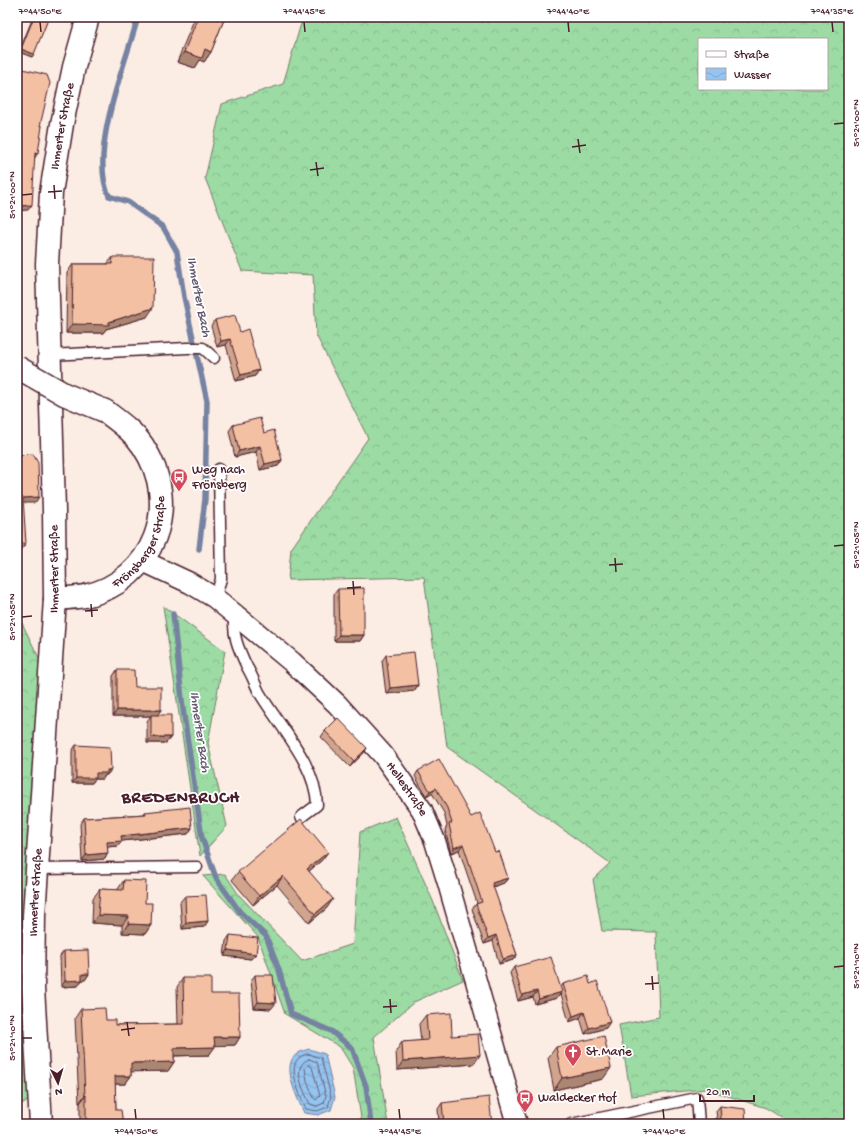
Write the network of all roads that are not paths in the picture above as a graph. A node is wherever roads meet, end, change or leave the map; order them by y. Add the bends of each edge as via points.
1 (88, 17) edge
2 (50, 355) junction
3 (214, 358) dead end
4 (17, 367) edge
5 (219, 469) dead end
6 (143, 561) junction
7 (215, 598) junction
8 (55, 599) junction
9 (235, 614) junction
10 (300, 817) dead end
11 (197, 867) dead end
12 (36, 869) junction
13 (41, 1124) edge
14 (517, 1124) edge
15 (571, 1124) edge
16 (699, 1124) edge

1 - 2 main road, Ihmerter Straße via 69,88 51,193 46,264
2 - 3 lane via 203,348
2 - 8 main road, Ihmerter Straße
4 - 6 main road, Frönsberger Straße, bridge via 64,394 105,411 127,428 142,445 158,477 161,495 161,515 152,546
5 - 7 lane via 221,579
6 - 7 street, Hellestraße
6 - 8 main road, Frönsberger Straße via 127,576 109,586 85,596
7 - 9 street, Hellestraße
8 - 12 main road, Ihmerter Straße
9 - 10 lane via 234,633 243,657 259,691 300,754 316,790 317,805
9 - 14 street, Hellestraße via 337,704 383,755 422,810 448,883
11 - 12 lane
12 - 13 main road, Ihmerter Straße via 33,988
15 - 16 lane via 697,1098

